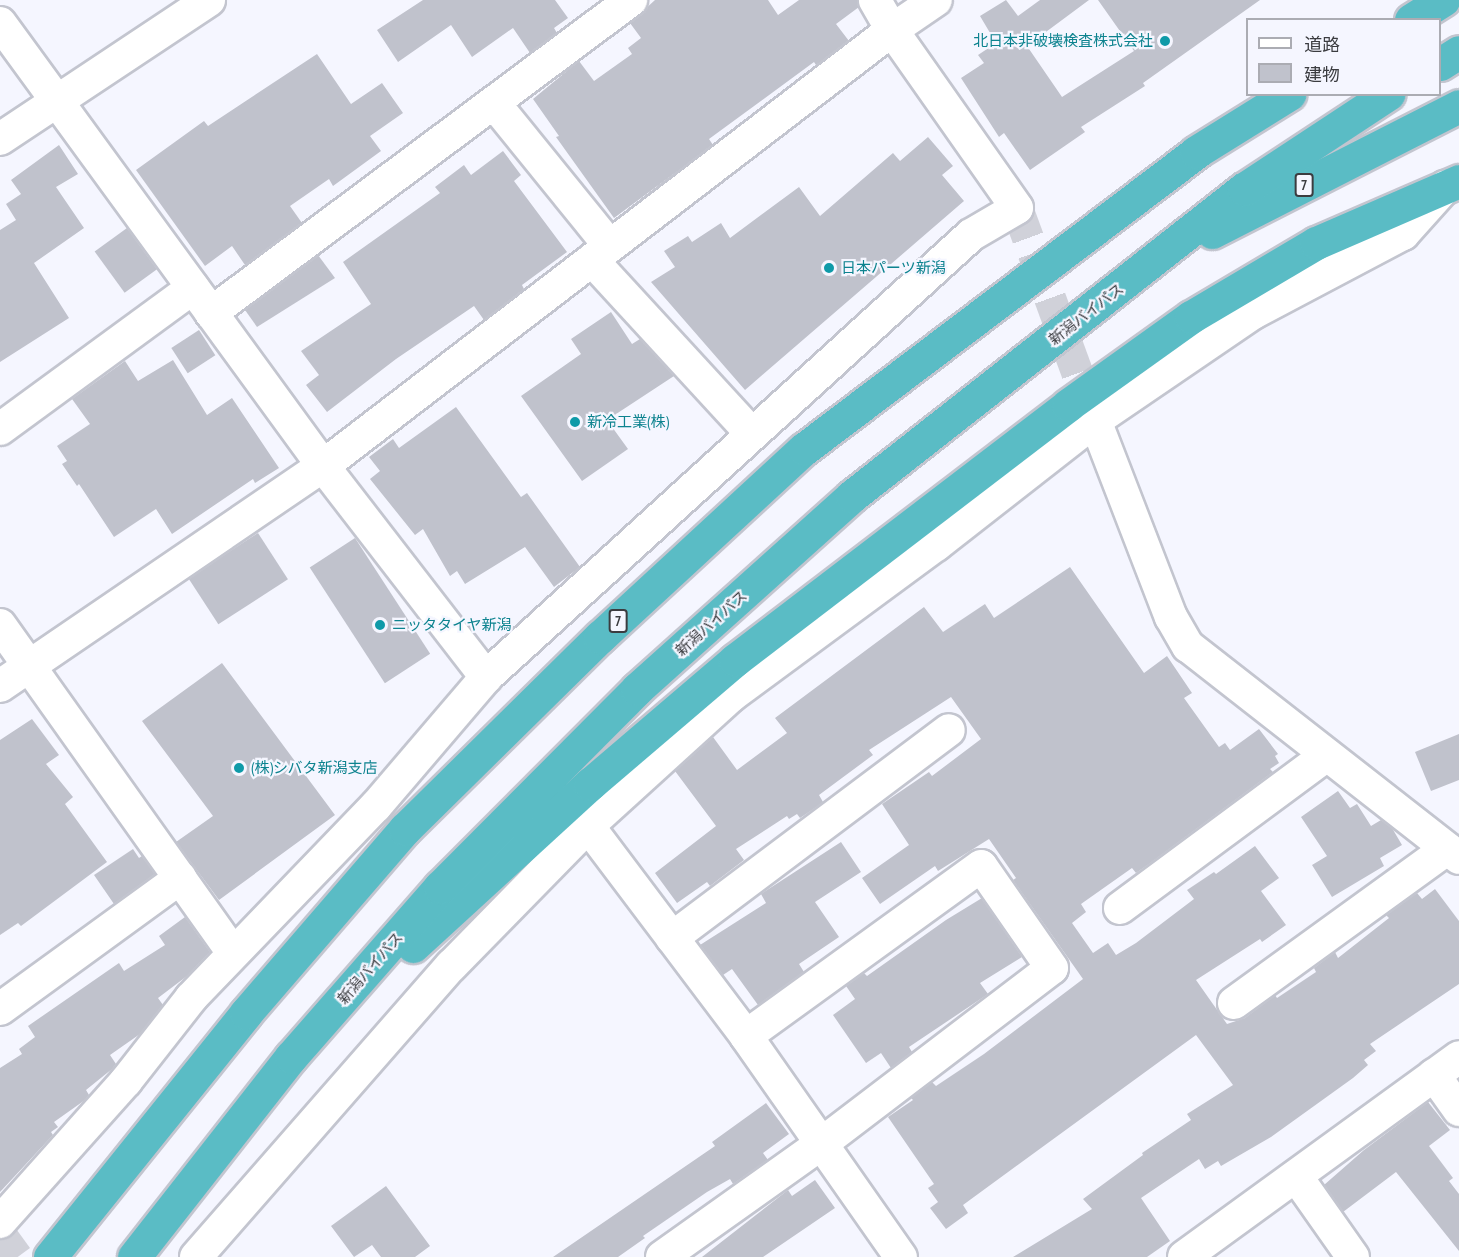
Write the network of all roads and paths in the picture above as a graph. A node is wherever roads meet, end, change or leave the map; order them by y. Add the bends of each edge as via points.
1 (208, 0) edge
2 (631, 0) edge
3 (874, 0) edge
4 (936, 0) edge
5 (1443, 0) edge
6 (1414, 18) edge
7 (0, 23) edge
8 (892, 30) junction
9 (1459, 52) edge
10 (1441, 63) edge
11 (1286, 96) edge
12 (1385, 96) edge
13 (56, 101) junction
14 (494, 103) junction
15 (1459, 106) edge
16 (0, 140) edge
17 (1453, 183) edge
18 (601, 253) junction
19 (1149, 265) junction
20 (193, 288) junction
21 (212, 313) junction
22 (1094, 415) junction
23 (0, 429) edge
24 (752, 434) junction
25 (323, 466) junction
26 (0, 625) edge
27 (30, 665) junction
28 (486, 677) junction
29 (0, 686) edge
30 (949, 730) dead end
31 (1327, 755) junction
32 (588, 826) junction
33 (1453, 854) edge
34 (180, 878) junction
35 (1120, 908) dead end
36 (672, 938) junction
37 (233, 953) junction
38 (1234, 1004) dead end
39 (0, 1009) edge
40 (746, 1036) junction
41 (1459, 1057) edge
42 (291, 1058) junction
43 (1434, 1075) junction
44 (1459, 1110) edge
45 (821, 1144) junction
46 (1296, 1176) junction
47 (0, 1222) edge
48 (50, 1257) edge
49 (134, 1257) edge
50 (196, 1257) edge
51 (662, 1257) edge
52 (901, 1257) edge
53 (1184, 1257) edge
54 (1353, 1257) edge

1 - 13 street
2 - 14 street
3 - 8 street
4 - 8 street
5 - 6 highway
7 - 13 street
8 - 18 street
8 - 24 street via 1017,208 971,236
9 - 10 highway
11 - 48 highway, 7 via 1196,152 804,449 600,637 405,829 246,1013
12 - 19 highway, 新潟バイパス / 7 via 1244,189
13 - 16 street
13 - 20 street
14 - 18 street
14 - 21 street
15 - 19 highway, 7
17 - 22 street via 1403,234 1253,313
17 - 42 highway, 7 via 1316,243 1191,317 1058,412 735,660 590,784
18 - 24 street
18 - 25 street
19 - 42 highway, 新潟バイパス / 7 via 852,496 637,689 440,887
20 - 21 street
20 - 23 street
21 - 25 street
22 - 31 street via 1170,617 1188,646
22 - 32 street via 936,545 731,696
24 - 28 street
25 - 27 street
25 - 28 street
26 - 27 street
27 - 29 street
27 - 34 street
28 - 37 street via 376,806
30 - 36 street
31 - 33 street
31 - 35 street
32 - 36 street
32 - 50 street via 452,965
33 - 38 street
34 - 37 street
34 - 39 street
36 - 40 street
37 - 47 street
40 - 45 street
40 - 45 street via 981,866 1052,968
41 - 43 street
42 - 49 highway, 新潟バイパス / 7
43 - 44 street
43 - 46 street
45 - 51 street
45 - 52 street
46 - 53 street
46 - 54 street

